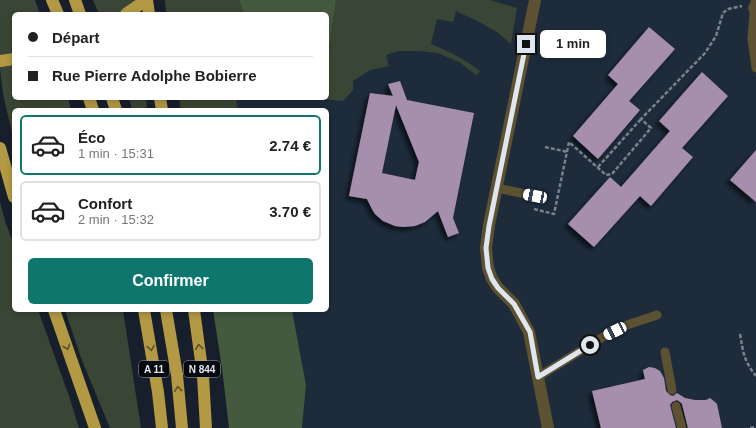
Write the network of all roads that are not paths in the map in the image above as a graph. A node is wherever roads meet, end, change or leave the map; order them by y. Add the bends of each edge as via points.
1 (52, 0) edge
2 (75, 0) edge
3 (147, 0) edge
4 (534, 0) edge
5 (755, 5) edge
6 (57, 12) edge
7 (79, 12) edge
8 (129, 12) edge
9 (149, 12) edge
10 (12, 59) edge
11 (0, 61) edge
12 (756, 68) edge
13 (0, 148) edge
14 (497, 188) junction
15 (12, 190) edge
16 (535, 196) dead end
17 (55, 312) edge
18 (144, 312) edge
19 (166, 312) edge
20 (194, 312) edge
21 (657, 315) dead end
22 (665, 352) dead end
23 (538, 377) junction
24 (672, 390) dead end
25 (676, 406) dead end
26 (95, 428) edge
27 (162, 428) edge
28 (182, 428) edge
29 (206, 428) edge
30 (548, 428) edge
31 (682, 428) edge

1 - 6 highway
2 - 7 highway
3 - 8 highway
3 - 9 highway
4 - 14 street
5 - 12 lane via 752,39
10 - 11 highway
13 - 15 highway
14 - 16 lane
14 - 23 street via 486,245 488,268 492,279 514,304 530,332
17 -> 26 highway
18 -> 27 highway, A 11
28 -> 19 highway, A 11 via 177,375
29 -> 20 highway, N 844
21 - 23 lane via 627,325 603,337
22 - 24 lane
23 - 30 street
25 - 31 lane

